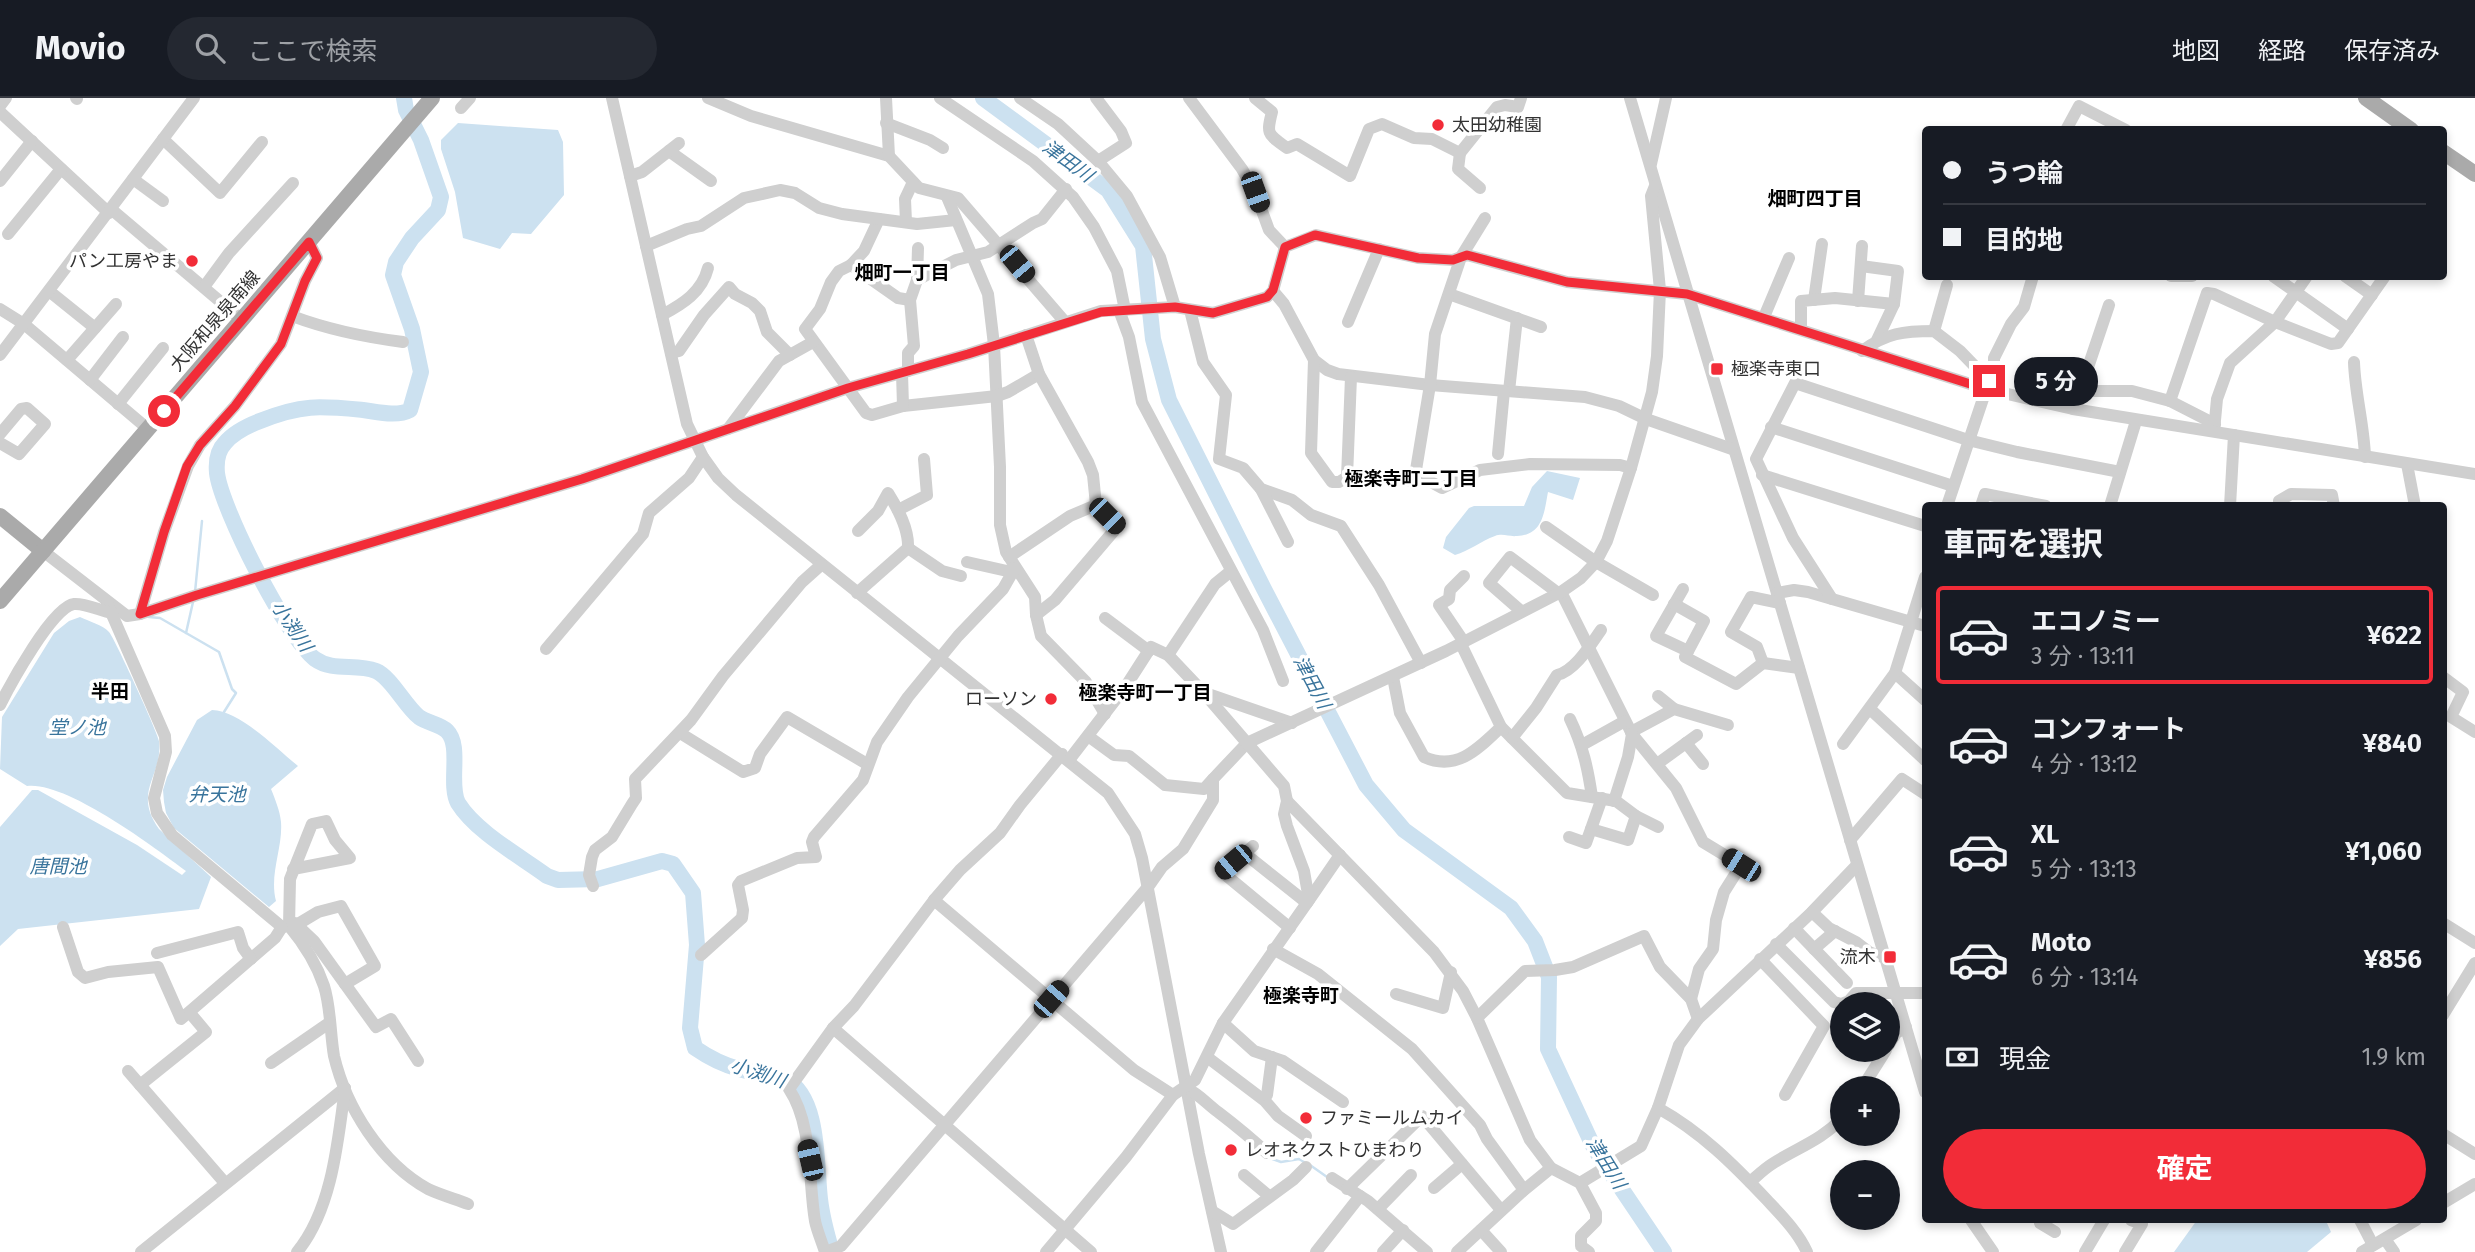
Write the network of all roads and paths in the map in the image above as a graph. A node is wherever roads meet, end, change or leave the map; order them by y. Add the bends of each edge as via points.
1 (6, 98) edge
2 (194, 98) edge
3 (612, 98) edge
4 (708, 98) edge
5 (886, 98) edge
6 (940, 98) edge
7 (1020, 98) edge
8 (1096, 98) edge
9 (1189, 98) edge
10 (1255, 98) edge
11 (1521, 98) edge
12 (1629, 98) edge
13 (1666, 98) edge
14 (2366, 98) edge
15 (2081, 102) edge
16 (427, 104) edge
17 (0, 106) edge
18 (0, 112) edge
19 (886, 123) junction
20 (2068, 126) edge
21 (2120, 126) edge
22 (2405, 126) edge
23 (163, 139) junction
24 (32, 141) junction
25 (262, 142) dead end
26 (943, 148) dead end
27 (1460, 153) junction
28 (2447, 155) edge
29 (890, 156) junction
30 (1098, 161) junction
31 (1650, 167) junction
32 (61, 169) junction
33 (2475, 174) edge
34 (630, 176) junction
35 (133, 179) junction
36 (0, 181) edge
37 (711, 181) dead end
38 (913, 182) junction
39 (293, 183) dead end
40 (1655, 186) junction
41 (1480, 188) dead end
42 (1066, 189) junction
43 (947, 197) junction
44 (163, 201) dead end
45 (110, 211) junction
46 (1485, 218) dead end
47 (879, 219) junction
48 (956, 220) junction
49 (906, 222) junction
50 (8, 234) dead end
51 (309, 242) junction
52 (1822, 244) dead end
53 (1000, 245) junction
54 (646, 246) junction
55 (1862, 246) dead end
56 (918, 247) dead end
57 (1285, 247) junction
58 (1379, 249) junction
59 (971, 255) junction
60 (1461, 257) junction
61 (1789, 258) dead end
62 (851, 265) junction
63 (1861, 266) junction
64 (708, 268) dead end
65 (917, 280) junction
66 (2032, 280) edge
67 (2278, 280) edge
68 (2304, 280) edge
69 (2351, 280) edge
70 (2382, 280) edge
71 (1947, 285) dead end
72 (204, 288) junction
73 (1273, 290) junction
74 (1660, 290) junction
75 (48, 291) junction
76 (2296, 293) junction
77 (1448, 294) junction
78 (1687, 294) junction
79 (2372, 295) junction
80 (910, 300) junction
81 (1814, 300) junction
82 (1858, 301) junction
83 (116, 304) dead end
84 (1894, 304) junction
85 (2109, 305) dead end
86 (1175, 307) junction
87 (0, 309) edge
88 (1125, 310) junction
89 (1190, 310) junction
90 (662, 315) junction
91 (292, 316) junction
92 (1764, 317) junction
93 (1517, 318) junction
94 (242, 320) junction
95 (1065, 322) junction
96 (1348, 322) dead end
97 (2275, 322) junction
98 (23, 324) junction
99 (1541, 327) dead end
100 (95, 328) junction
101 (1801, 329) junction
102 (2348, 329) junction
103 (1934, 331) junction
104 (1026, 335) junction
105 (123, 337) dead end
106 (1877, 340) junction
107 (404, 342) dead end
108 (813, 342) junction
109 (994, 345) junction
110 (163, 348) dead end
111 (1862, 351) junction
112 (671, 354) junction
113 (0, 355) edge
114 (790, 355) junction
115 (67, 360) junction
116 (1314, 360) junction
117 (2354, 362) dead end
118 (905, 372) junction
119 (1039, 374) junction
120 (1351, 377) junction
121 (90, 380) junction
122 (1430, 385) junction
123 (1987, 385) junction
124 (848, 388) junction
125 (1506, 391) junction
126 (2080, 391) junction
127 (997, 396) junction
128 (2170, 401) junction
129 (118, 404) junction
130 (903, 406) junction
131 (2073, 409) junction
132 (1646, 419) junction
133 (2136, 421) junction
134 (1771, 427) junction
135 (2215, 427) junction
136 (148, 429) junction
137 (727, 429) junction
138 (0, 434) edge
139 (2234, 435) junction
140 (1968, 440) junction
141 (693, 442) junction
142 (0, 443) edge
143 (1732, 449) junction
144 (1498, 454) dead end
145 (703, 457) junction
146 (2365, 457) junction
147 (924, 459) dead end
148 (2407, 464) junction
149 (1632, 468) junction
150 (2120, 472) junction
151 (2475, 474) edge
152 (1762, 475) junction
153 (1347, 477) junction
154 (1414, 482) junction
155 (1954, 486) junction
156 (1261, 489) junction
157 (1948, 502) edge
158 (1982, 502) edge
159 (2026, 502) edge
160 (2111, 502) edge
161 (2231, 502) edge
162 (2279, 502) edge
163 (2333, 502) edge
164 (2414, 502) edge
165 (1096, 505) junction
166 (898, 510) junction
167 (0, 516) edge
168 (1922, 525) edge
169 (1546, 527) dead end
170 (858, 531) dead end
171 (1288, 542) dead end
172 (908, 548) junction
173 (43, 551) junction
174 (967, 562) dead end
175 (1596, 562) junction
176 (1012, 563) junction
177 (821, 565) junction
178 (1231, 571) junction
179 (961, 576) dead end
180 (1464, 576) dead end
181 (1922, 587) edge
182 (1683, 589) dead end
183 (1559, 592) junction
184 (857, 593) junction
185 (1653, 595) dead end
186 (1779, 598) junction
187 (1832, 599) junction
188 (106, 600) junction
189 (0, 601) edge
190 (1674, 604) junction
191 (1521, 611) junction
192 (112, 613) junction
193 (140, 614) junction
194 (1036, 615) junction
195 (1105, 618) dead end
196 (1911, 622) junction
197 (1922, 625) edge
198 (1601, 630) dead end
199 (1462, 643) junction
200 (1588, 648) junction
201 (546, 649) dead end
202 (1149, 650) junction
203 (1688, 651) junction
204 (1168, 655) junction
205 (941, 659) junction
206 (1421, 663) junction
207 (1763, 663) junction
208 (1799, 668) junction
209 (1895, 673) junction
210 (1393, 677) junction
211 (2447, 679) edge
212 (1283, 681) dead end
213 (2469, 690) edge
214 (1204, 693) junction
215 (1658, 696) dead end
216 (1922, 697) edge
217 (0, 705) edge
218 (1674, 709) junction
219 (1870, 709) junction
220 (1105, 714) junction
221 (1570, 719) dead end
222 (1292, 723) junction
223 (1728, 725) dead end
224 (1501, 727) junction
225 (1629, 729) junction
226 (2475, 732) edge
227 (680, 733) junction
228 (1088, 736) junction
229 (1513, 738) junction
230 (1247, 743) junction
231 (1843, 744) dead end
232 (1582, 745) junction
233 (1065, 757) junction
234 (1922, 757) edge
235 (867, 764) junction
236 (1657, 764) junction
237 (1703, 764) dead end
238 (1213, 779) junction
239 (1922, 792) edge
240 (1603, 799) junction
241 (1287, 801) junction
242 (1636, 816) junction
243 (1658, 827) dead end
244 (1591, 829) junction
245 (1569, 838) dead end
246 (1850, 840) junction
247 (1340, 855) junction
248 (1857, 865) junction
249 (293, 869) junction
250 (593, 886) dead end
251 (1148, 887) junction
252 (934, 900) junction
253 (1308, 902) junction
254 (1812, 912) junction
255 (290, 925) junction
256 (2447, 926) edge
257 (63, 927) dead end
258 (1290, 928) junction
259 (1794, 928) junction
260 (1835, 931) junction
261 (2475, 943) edge
262 (1776, 944) junction
263 (1273, 949) junction
264 (1814, 949) junction
265 (158, 953) dead end
266 (701, 955) dead end
267 (1885, 958) junction
268 (1760, 959) junction
269 (251, 960) junction
270 (2475, 963) edge
271 (1451, 972) junction
272 (1811, 978) junction
273 (1847, 983) dead end
274 (345, 984) junction
275 (1895, 992) edge
276 (1922, 993) edge
277 (1396, 994) dead end
278 (1900, 994) edge
279 (1794, 995) junction
280 (1830, 998) edge
281 (1051, 999) junction
282 (1691, 999) junction
283 (1900, 1007) edge
284 (2447, 1008) edge
285 (190, 1013) junction
286 (1477, 1018) junction
287 (1698, 1018) junction
288 (329, 1023) junction
289 (1223, 1023) junction
290 (1906, 1027) junction
291 (832, 1028) junction
292 (1900, 1031) edge
293 (1207, 1057) junction
294 (1272, 1057) junction
295 (418, 1061) dead end
296 (271, 1063) dead end
297 (128, 1071) dead end
298 (1922, 1082) edge
299 (140, 1085) junction
300 (345, 1088) junction
301 (1186, 1088) junction
302 (1173, 1095) junction
303 (1267, 1095) dead end
304 (1785, 1095) dead end
305 (1343, 1102) dead end
306 (1658, 1108) junction
307 (943, 1125) junction
308 (1830, 1131) edge
309 (1306, 1136) dead end
310 (2447, 1136) edge
311 (1267, 1153) dead end
312 (2475, 1154) edge
313 (1462, 1164) junction
314 (1306, 1167) dead end
315 (1551, 1168) junction
316 (1244, 1175) dead end
317 (1411, 1175) dead end
318 (1332, 1178) dead end
319 (1749, 1182) junction
320 (225, 1183) junction
321 (1580, 1183) junction
322 (2475, 1184) edge
323 (1434, 1188) dead end
324 (1347, 1189) junction
325 (1524, 1189) junction
326 (1269, 1196) junction
327 (1360, 1196) junction
328 (2447, 1201) edge
329 (468, 1204) dead end
330 (1378, 1209) junction
331 (1502, 1210) junction
332 (1212, 1211) junction
333 (1973, 1223) edge
334 (2102, 1223) edge
335 (2139, 1223) edge
336 (2362, 1223) edge
337 (2411, 1223) edge
338 (1065, 1230) junction
339 (1403, 1230) junction
340 (1481, 1230) junction
341 (2373, 1245) edge
342 (1985, 1248) edge
343 (141, 1252) edge
344 (297, 1252) edge
345 (825, 1252) edge
346 (1046, 1252) edge
347 (1091, 1252) edge
348 (1220, 1252) edge
349 (1316, 1252) edge
350 (1383, 1252) edge
351 (1427, 1252) edge
352 (1457, 1252) edge
353 (1501, 1252) edge
354 (1589, 1252) edge
355 (1807, 1252) edge
356 (2085, 1252) edge
357 (2125, 1252) edge
358 (2394, 1252) edge

1 - 17 street
2 - 23 street
3 - 34 street
4 - 29 street via 751,117
5 - 19 street
6 - 42 street
7 - 30 street via 1058,124
8 - 30 street via 1126,143
9 - 57 street via 1242,169 1269,230
10 - 27 street via 1272,112 1268,134 1287,148 1297,145 1349,176 1369,129 1382,124
11 - 27 street via 1518,107 1497,107
12 - 31 street
13 - 31 street
14 - 22 main road
15 - 20 street
15 - 21 street
16 - 51 main road, 大阪和泉泉南線
18 - 24 street
19 - 26 street
19 - 29 street
23 - 25 street via 220,193
23 - 35 street
24 - 32 street
24 - 36 street
27 - 41 street via 1458,169
28 - 33 main road
29 - 38 street
30 - 86 street via 1127,196 1160,257
31 - 40 street
32 - 45 street
32 - 50 street
34 - 37 street via 674,147
34 - 54 street
35 - 44 street
35 - 45 street
38 - 43 street
38 - 49 street via 905,200
39 - 72 street via 229,253
40 - 74 street via 1651,196
40 - 78 street
42 - 53 street via 1042,219
42 - 88 street via 1107,249
43 - 48 street
43 - 53 street via 958,198
45 - 72 street
45 - 75 street
46 - 60 street
47 - 49 street
47 - 54 street via 819,208 794,193 769,191 744,198 701,226
47 - 62 street via 872,238
48 - 49 street
48 - 59 street
51 - 91 street via 317,258
51 - 94 main road, 大阪和泉泉南線
52 - 81 street
53 - 59 street
53 - 95 street
54 - 90 street
55 - 63 street
56 - 65 street
57 - 58 street via 1315,235
57 - 73 street
58 - 60 street via 1418,258
58 - 96 street
59 - 65 street
59 - 109 street via 988,294
60 - 74 street via 1567,282
60 - 77 street
61 - 92 street
62 - 80 street via 898,298
62 - 108 street via 831,282 805,329
63 - 82 street
63 - 84 street via 1898,271
64 - 90 street via 697,291
65 - 80 street
66 - 123 street via 2024,307 1994,358
67 - 76 street
68 - 76 street
69 - 79 street
70 - 79 street
71 - 103 street
72 - 94 street
73 - 89 street via 1267,297 1223,311
73 - 116 street
74 - 78 street
74 - 132 street via 1657,356
75 - 98 street
75 - 100 street
76 - 97 street
76 - 102 street
77 - 93 street
77 - 122 street via 1435,334
78 - 92 street
78 - 143 street
79 - 102 street
80 - 118 street via 914,346 908,352
81 - 82 street
81 - 101 street via 1801,301
82 - 84 street
83 - 100 street
84 - 106 street
85 - 126 street
86 - 88 street
86 - 89 street
87 - 98 street
88 - 95 street
88 - 178 street via 1142,402
89 - 156 street via 1203,362 1226,395 1219,459 1243,468
90 - 112 street
91 - 107 street via 328,330
91 - 193 street via 275,353 187,466
92 - 101 street
93 - 99 street
93 - 125 street
94 - 136 main road, 大阪和泉泉南線
95 - 104 street
97 - 102 street via 2331,344 2338,343
97 - 128 street via 2207,293
97 - 135 street via 2230,363 2217,399
98 - 113 street
98 - 115 street
100 - 115 street
101 - 111 street
103 - 106 street via 1896,333
103 - 123 street via 1960,351
104 - 109 street
104 - 119 street
105 - 121 street
106 - 111 street
108 - 114 street
108 - 124 street
109 - 118 street
109 - 127 street
110 - 129 street
111 - 123 street
112 - 114 street via 679,351 729,287 760,311 767,332
112 - 141 street
114 - 137 street via 779,361
115 - 121 street
116 - 120 street via 1327,370
116 - 153 street via 1311,453 1332,482
117 - 146 street
118 - 124 street
118 - 130 street
119 - 127 street
119 - 165 street via 1088,462
120 - 122 street
120 - 153 street
121 - 129 street
122 - 125 street
122 - 154 street
123 - 131 street
123 - 140 street
124 - 130 street via 872,415
124 - 137 street
125 - 132 street via 1584,397
125 - 144 street
126 - 128 street via 2132,391
126 - 131 street
127 - 130 street
127 - 176 street via 1000,525
128 - 135 street
129 - 136 street
131 - 133 street
132 - 143 street
132 - 149 street
133 - 135 street
133 - 150 street
134 - 140 street via 1796,383
134 - 152 street via 1756,459
134 - 155 street
135 - 139 street
136 - 173 main road, 大阪和泉泉南線
137 - 141 street
138 - 142 street via 21,409 27,408 45,424 19,454
139 - 146 street
139 - 161 street
140 - 150 street
140 - 155 street
141 - 145 street
141 - 193 street
143 - 186 street
145 - 177 street via 736,495
145 - 201 street via 689,478 649,513 643,534
146 - 148 street
147 - 166 street via 927,495
148 - 151 street
148 - 164 street
149 - 154 street via 1530,464 1480,470 1442,488 1431,482
149 - 175 street
150 - 160 street
152 - 168 street
152 - 187 street via 1793,538
153 - 154 street
155 - 157 street
156 - 171 street
156 - 206 street via 1341,526
158 - 159 street via 1985,494
162 - 163 street via 2291,494 2332,495
165 - 176 street via 1070,516
165 - 194 street via 1118,526 1055,600
166 - 170 street via 888,493
166 - 172 street
167 - 173 main road
169 - 175 street
172 - 179 street via 941,573
172 - 184 street
173 - 188 street
173 - 189 main road, 大阪和泉泉南線
174 - 176 street via 1007,571
175 - 183 street
175 - 185 street
176 - 194 street via 1035,597
176 - 205 street via 1003,589
177 - 184 street
177 - 227 street via 723,676
178 - 204 street via 1214,584
178 - 212 street via 1263,630
180 - 199 street via 1450,590 1449,599 1439,605
181 - 196 street
182 - 190 street
183 - 191 street
183 - 191 street via 1510,557 1489,583
183 - 200 street
184 - 205 street
186 - 187 street via 1794,590
186 - 207 street via 1751,597 1731,632 1757,647
186 - 208 street
187 - 196 street
188 - 192 street
188 - 193 street via 127,616
190 - 203 street via 1704,621
190 - 203 street via 1656,636
191 - 199 street
192 - 217 street via 75,604 66,608 41,634
192 - 255 street via 165,736 166,752 154,798 157,813 172,835
194 - 220 street via 1041,636 1086,682
195 - 202 street
196 - 197 street
196 - 209 street
198 - 200 street
199 - 206 street
199 - 224 street
200 - 225 street
200 - 229 street via 1557,675
202 - 204 street
202 - 220 street
203 - 207 street via 1685,657 1736,684
204 - 214 street
205 - 233 street
205 - 235 street via 908,697
206 - 210 street
207 - 208 street
208 - 246 street
209 - 216 street
209 - 219 street
210 - 222 street
210 - 224 street via 1400,713 1424,757 1451,761 1472,754
211 - 213 street
213 - 226 street via 2451,716
214 - 222 street
214 - 230 street
215 - 218 street
218 - 223 street
218 - 225 street
219 - 231 street
219 - 234 street
220 - 228 street
221 - 232 street
222 - 230 street
224 - 229 street
225 - 232 street
225 - 236 street
225 - 240 street via 1628,757
227 - 235 street via 743,772 755,768 787,717
227 - 250 street via 635,779 636,797 612,836 592,857 589,874
228 - 233 street
228 - 238 street via 1114,755 1129,756 1165,785 1204,789
229 - 240 street via 1567,793
230 - 238 street
230 - 241 street via 1284,786
232 - 240 street
233 - 251 street via 1108,793 1124,814 1135,834
233 - 252 street via 1000,834
235 - 266 street via 863,780 814,836 816,857 797,858 741,881 742,918
236 - 237 street via 1692,739
236 - 282 street via 1676,788 1703,842 1741,865 1724,892 1713,949 1699,969
238 - 251 street via 1213,800 1177,856
239 - 246 street via 1902,779
240 - 242 street
240 - 244 street
241 - 247 street
241 - 253 street via 1284,814 1304,871
242 - 243 street
242 - 244 street via 1628,840
244 - 245 street via 1586,843
246 - 248 street
247 - 253 street
247 - 271 street
248 - 254 street
248 - 267 street
249 - 249 street via 339,860 351,858 326,821 312,824
249 - 255 street
251 - 281 street
251 - 301 street
252 - 281 street
252 - 291 street
253 - 258 street
253 - 258 street via 1249,849 1222,872
254 - 259 street
254 - 260 street
255 - 269 street
255 - 274 street via 314,941
255 - 274 street via 341,906 376,966
255 - 288 street via 325,988
256 - 261 street
257 - 285 street via 78,972 85,978 158,967 181,1019
258 - 263 street
259 - 262 street
259 - 264 street
260 - 264 street
260 - 267 street
262 - 268 street
262 - 272 street
263 - 289 street
263 - 325 street via 1318,974 1412,1049 1480,1125
264 - 273 street
265 - 269 street via 238,932
267 - 275 street
268 - 279 street
268 - 287 street
269 - 285 street
270 - 284 street
271 - 277 street via 1443,1008
271 - 286 street
272 - 279 street
272 - 280 street
274 - 295 street via 376,1027 391,1019
276 - 278 street
279 - 304 street via 1824,1026
281 - 302 street via 1134,1070
281 - 307 street
282 - 286 street via 1661,967 1644,936 1573,967 1525,971
282 - 287 street
283 - 290 street
285 - 299 street via 206,1032
286 - 315 street via 1530,1140
287 - 306 street via 1679,1045
288 - 296 street
288 - 300 street
289 - 293 street
289 - 294 street via 1254,1051
290 - 292 street
290 - 298 street
291 - 307 street
291 - 345 street via 789,1089 796,1099 810,1160 815,1222
293 - 301 street
293 - 309 street via 1247,1092 1265,1101 1276,1119
294 - 303 street
294 - 305 street
297 - 299 street
299 - 320 street
300 - 320 street
300 - 329 street via 359,1119 398,1166 426,1188
300 - 344 street via 328,1185 313,1230
301 - 302 street
301 - 311 street via 1231,1116
301 - 332 street
302 - 338 street
306 - 319 street via 1699,1133
306 - 321 street via 1645,1141
307 - 338 street
307 - 345 street via 841,1246
308 - 319 street
310 - 312 street
313 - 323 street
313 - 324 street via 1422,1116
313 - 331 street
314 - 326 street
315 - 321 street
315 - 325 street
316 - 326 street
317 - 330 street
318 - 324 street
319 - 355 street via 1783,1217
320 - 343 street
321 - 354 street via 1596,1213 1596,1221 1581,1236 1581,1246
322 - 328 street
324 - 327 street
325 - 331 street
326 - 332 street via 1233,1224
327 - 330 street
327 - 349 street
330 - 339 street
331 - 340 street
332 - 348 street
333 - 342 street
334 - 356 street
335 - 357 street
336 - 341 street
337 - 341 street
338 - 346 street
338 - 347 street
339 - 350 street
339 - 351 street
340 - 352 street
340 - 353 street
341 - 358 street

